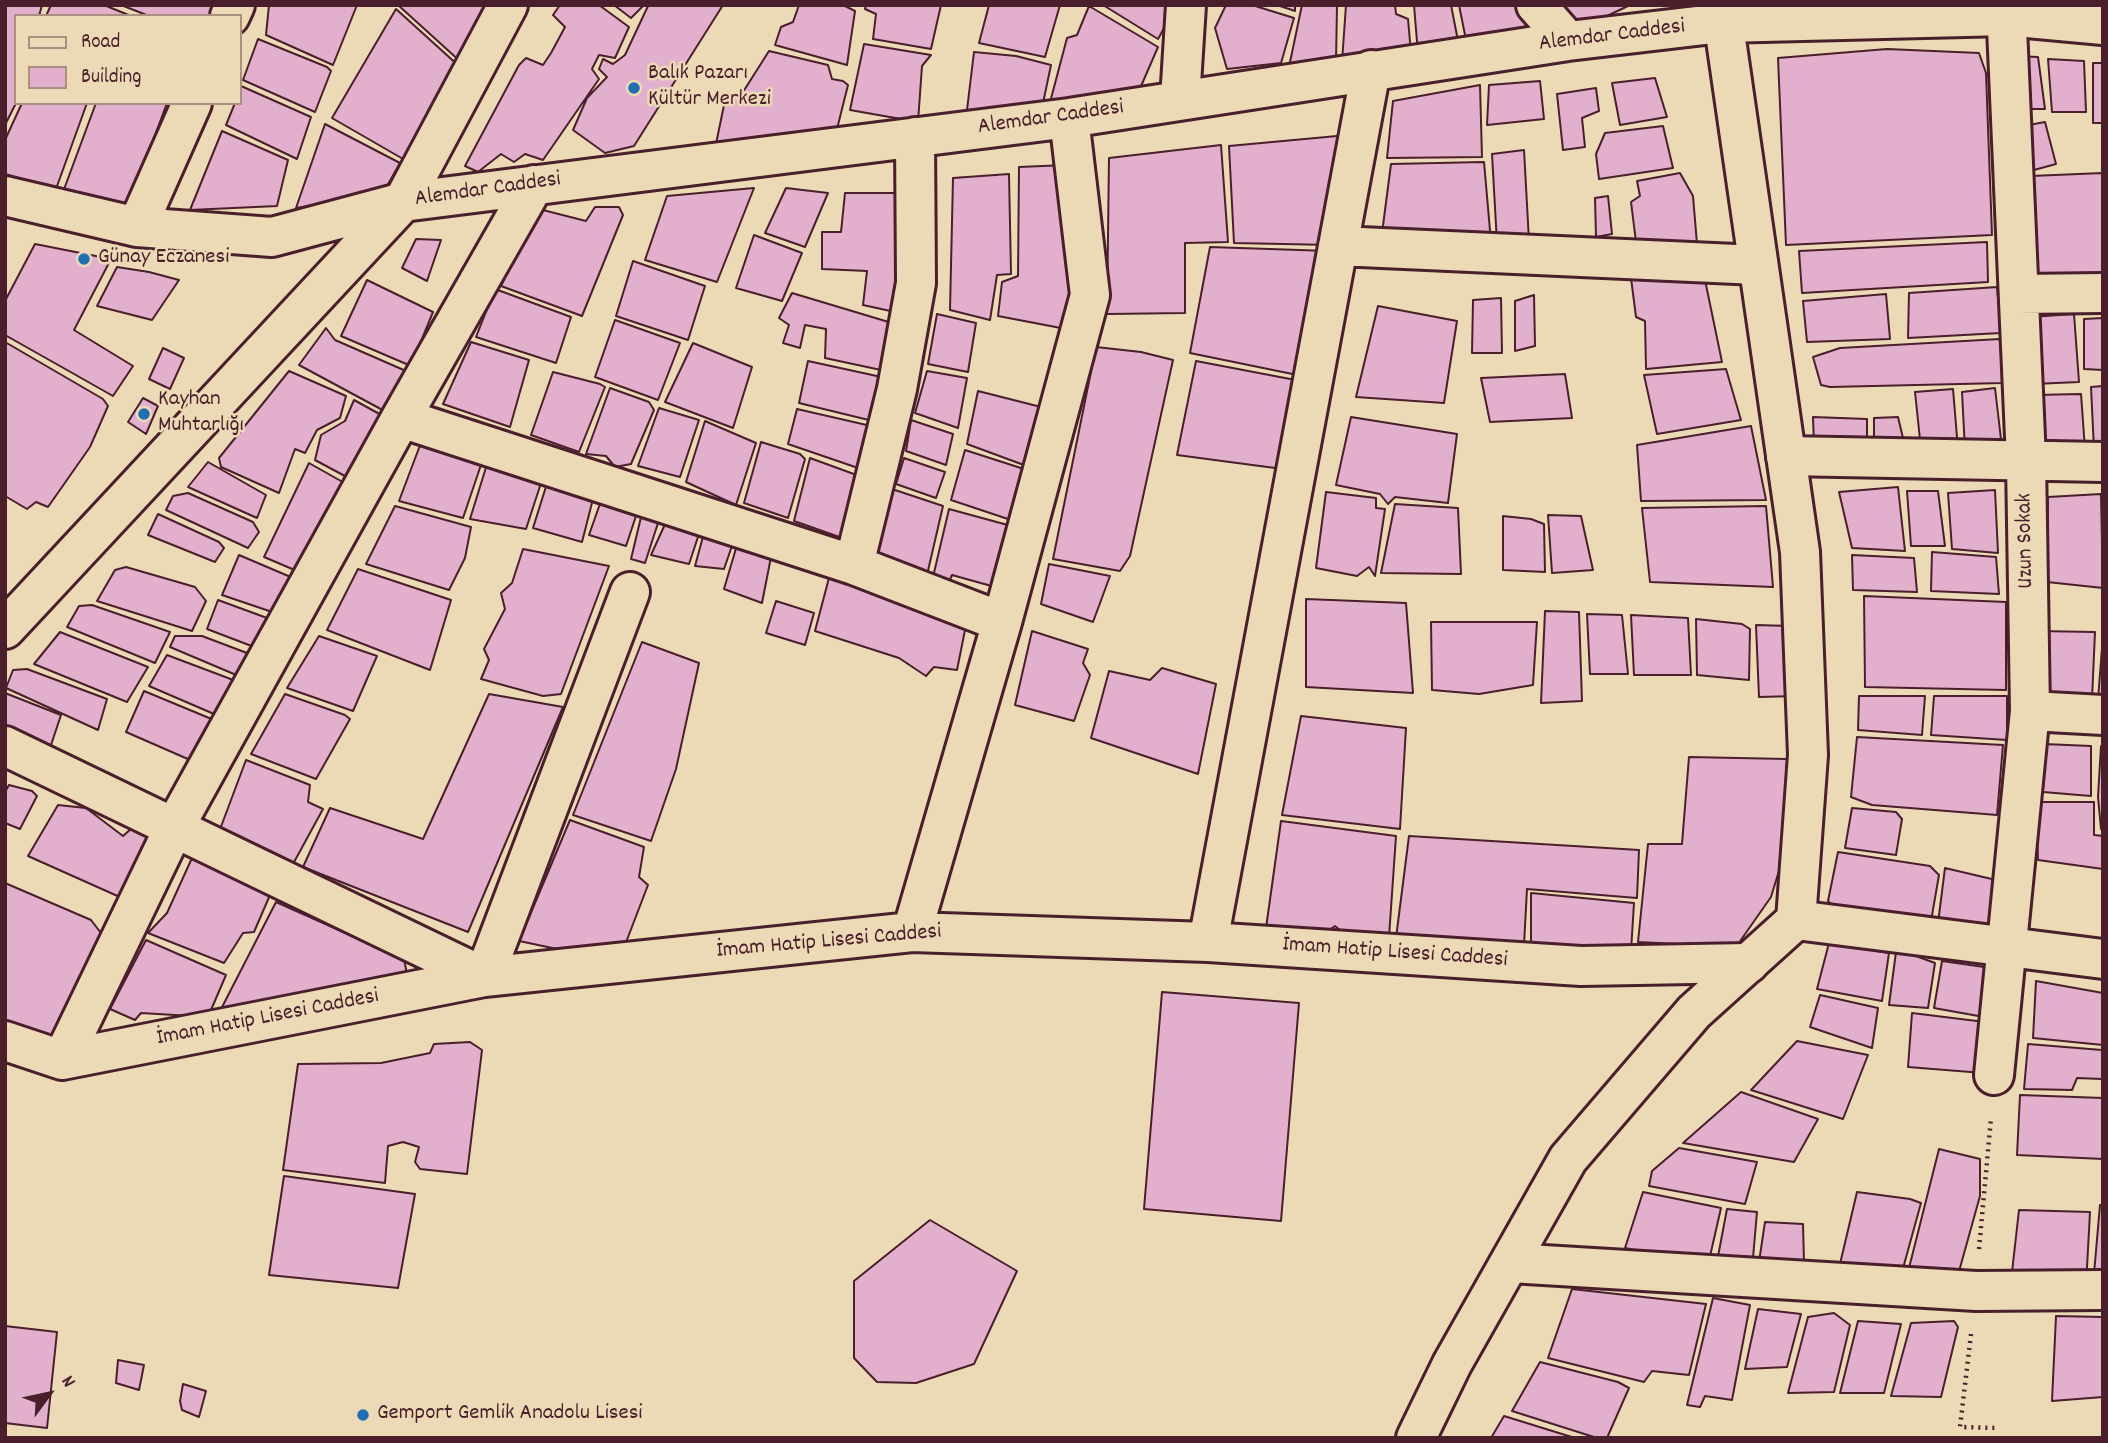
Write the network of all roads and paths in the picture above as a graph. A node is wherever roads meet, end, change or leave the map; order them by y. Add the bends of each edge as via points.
1 (508, 5) edge
2 (1186, 5) edge
3 (1536, 5) edge
4 (2006, 11) edge
5 (1721, 14) edge
6 (2103, 25) edge
7 (1568, 41) junction
8 (1371, 70) junction
9 (1180, 100) junction
10 (191, 105) edge
11 (1069, 118) junction
12 (915, 137) junction
13 (534, 184) junction
14 (5, 196) edge
15 (403, 202) junction
16 (137, 227) junction
17 (1338, 246) junction
18 (1758, 265) junction
19 (2103, 293) edge
20 (2019, 294) junction
21 (401, 418) junction
22 (1786, 456) junction
23 (2026, 460) junction
24 (2103, 462) edge
25 (854, 565) junction
26 (630, 592) dead end
27 (1002, 622) junction
28 (5, 629) edge
29 (2030, 711) junction
30 (2103, 715) edge
31 (5, 746) edge
32 (174, 828) junction
33 (1796, 920) junction
34 (912, 932) junction
35 (1208, 942) junction
36 (2006, 947) junction
37 (2103, 959) edge
38 (1749, 963) junction
39 (484, 976) junction
40 (5, 1041) edge
41 (62, 1060) junction
42 (1994, 1075) dead end
43 (1510, 1263) junction
44 (2103, 1290) edge
45 (1416, 1438) edge

1 - 15 street
2 - 9 street
3 - 7 street
4 - 5 street, Alemdar Caddesi
4 - 6 street, Alemdar Caddesi
4 - 20 street, Uzun Sokak
5 - 7 street, Alemdar Caddesi
5 - 18 street
7 - 8 street, Alemdar Caddesi
8 - 9 street, Alemdar Caddesi
8 - 17 street
9 - 11 street, Alemdar Caddesi
10 - 16 street
11 - 12 street, Alemdar Caddesi
11 - 27 street via 1090,295
12 - 13 street, Alemdar Caddesi
12 - 25 street via 916,284 897,390
13 - 15 street, Alemdar Caddesi
13 - 21 street
14 - 16 street, Alemdar Caddesi
15 - 16 street, Alemdar Caddesi via 272,237
15 - 28 street
17 - 18 street
17 - 35 street
18 - 22 street
19 - 20 street
20 - 23 street, Uzun Sokak
21 - 25 street
21 - 32 street
22 - 23 street
22 - 33 street via 1800,552 1808,755
23 - 24 street
23 - 29 street, Uzun Sokak
25 - 27 street
26 - 39 street
27 - 34 street
29 - 30 street
29 - 36 street, Uzun Sokak
31 - 32 street
32 - 39 street
32 - 41 street
33 - 36 street
33 - 38 street
34 - 35 street, İmam Hatip Lisesi Caddesi
34 - 39 street, İmam Hatip Lisesi Caddesi
35 - 38 street, İmam Hatip Lisesi Caddesi via 1581,966
36 - 37 street
36 - 42 street, Uzun Sokak
38 - 43 street via 1694,1012 1568,1158
39 - 41 street, İmam Hatip Lisesi Caddesi
40 - 41 street, İmam Hatip Lisesi Caddesi
43 - 44 street via 1976,1291
43 - 45 street

